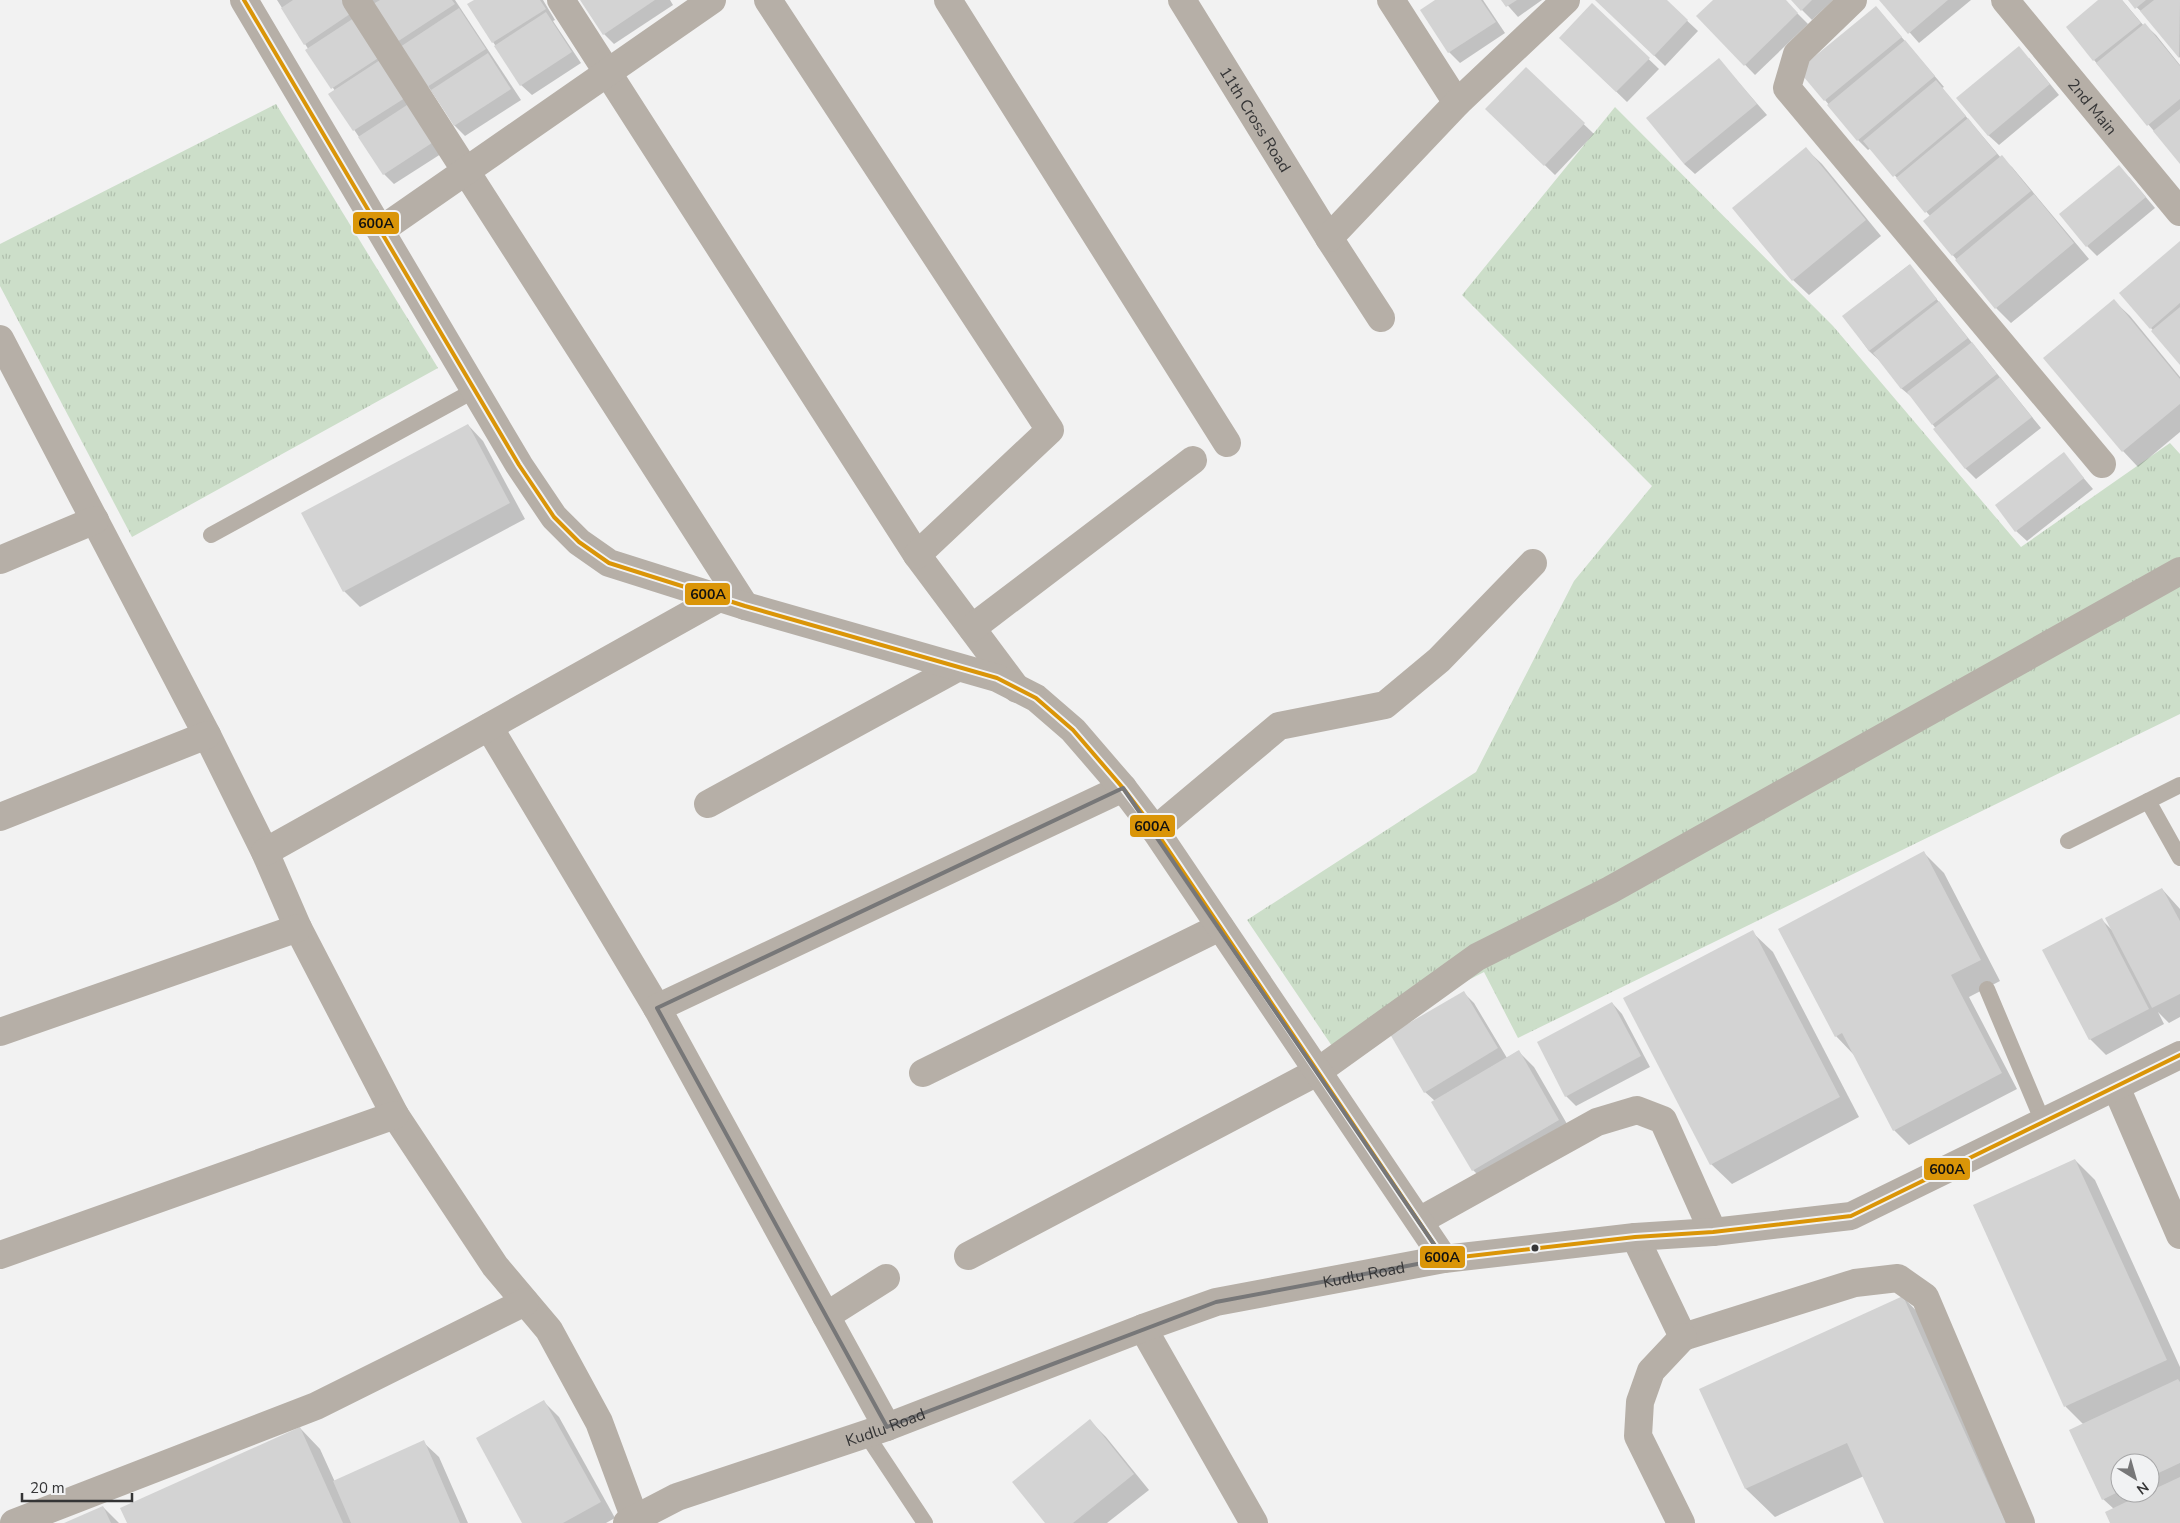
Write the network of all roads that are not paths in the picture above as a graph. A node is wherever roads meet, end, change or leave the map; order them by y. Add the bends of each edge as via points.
1 (244, 0) edge
2 (356, 0) edge
3 (561, 0) edge
4 (712, 0) edge
5 (768, 0) edge
6 (948, 0) edge
7 (1182, 0) edge
8 (1391, 0) edge
9 (1566, 0) edge
10 (1853, 0) edge
11 (2005, 0) edge
12 (606, 72) junction
13 (1457, 103) junction
14 (465, 171) junction
15 (2180, 212) edge
16 (381, 230) junction
17 (1329, 238) junction
18 (1381, 318) dead end
19 (0, 339) edge
20 (475, 390) junction
21 (1227, 443) dead end
22 (1193, 460) dead end
23 (2102, 464) dead end
24 (95, 520) junction
25 (211, 535) dead end
26 (917, 555) junction
27 (0, 560) edge
28 (1533, 563) dead end
29 (2180, 571) edge
30 (719, 598) junction
31 (745, 606) junction
32 (972, 628) junction
33 (957, 668) junction
34 (1017, 689) junction
35 (489, 727) junction
36 (207, 735) junction
37 (2180, 785) edge
38 (1123, 788) junction
39 (2148, 801) junction
40 (708, 804) dead end
41 (0, 817) edge
42 (1154, 830) junction
43 (2068, 841) dead end
44 (266, 852) junction
45 (2180, 858) edge
46 (1220, 927) junction
47 (298, 928) junction
48 (1987, 990) dead end
49 (657, 1008) junction
50 (0, 1032) edge
51 (2180, 1056) edge
52 (1317, 1072) junction
53 (923, 1073) dead end
54 (2116, 1087) junction
55 (395, 1115) junction
56 (2043, 1122) junction
57 (1418, 1221) junction
58 (1713, 1232) junction
59 (2180, 1235) edge
60 (1635, 1237) junction
61 (0, 1255) edge
62 (968, 1256) dead end
63 (1444, 1259) junction
64 (886, 1278) dead end
65 (525, 1302) junction
66 (826, 1316) junction
67 (1143, 1328) junction
68 (1683, 1337) junction
69 (877, 1430) junction
70 (631, 1521) edge
71 (14, 1523) edge
72 (925, 1523) edge
73 (1254, 1523) edge
74 (1681, 1523) edge
75 (2021, 1523) edge

1 - 16 street
2 - 14 street
3 - 12 street
4 - 12 street
5 - 26 street via 1050,430
6 - 21 street
7 - 17 street, 11th Cross Road
8 - 13 street
9 - 13 street
10 - 23 street via 1797,54 1787,88
11 - 15 street, 2nd Main
12 - 14 street
12 - 26 street
13 - 17 street
14 - 16 street
14 - 31 street
16 - 20 street
17 - 18 street, 11th Cross Road
19 - 24 street
20 - 25 lane
20 - 30 street via 554,517 579,542 609,563
22 - 32 street
24 - 27 street
24 - 36 street
26 - 32 street
28 - 42 street via 1439,660 1385,705 1279,726
29 - 52 street via 1610,890 1477,956
30 - 31 street
30 - 35 street
31 - 33 street
32 - 34 street
33 - 34 street via 997,678
33 - 40 street
34 - 38 street via 1036,698 1072,730
35 - 44 street
35 - 49 street
36 - 41 street
36 - 44 street
37 - 39 lane
38 - 42 street
38 - 49 street
39 - 43 lane
39 - 45 lane
42 - 46 street
44 - 47 street
46 - 52 street
46 - 53 street
47 - 50 street
47 - 55 street
48 - 56 lane
49 - 66 street
51 - 54 street, Kudlu Road
52 - 57 street
52 - 62 street
54 - 56 street, Kudlu Road
54 - 59 street
55 - 61 street
55 - 65 street via 495,1266
56 - 58 street, Kudlu Road via 1851,1216
57 - 58 street via 1597,1122 1637,1110 1663,1120
57 - 63 street
58 - 60 street, Kudlu Road
60 - 63 street, Kudlu Road
60 - 68 street
63 - 67 street, Kudlu Road via 1216,1302
64 - 66 street
65 - 70 street via 548,1330 599,1422
65 - 71 street via 316,1406
66 - 69 street
67 - 69 street, Kudlu Road
67 - 73 street
68 - 74 street via 1651,1371 1640,1402 1638,1436
68 - 75 street via 1855,1283 1898,1278 1925,1297
69 - 70 street, Kudlu Road via 678,1497
69 - 72 lane

